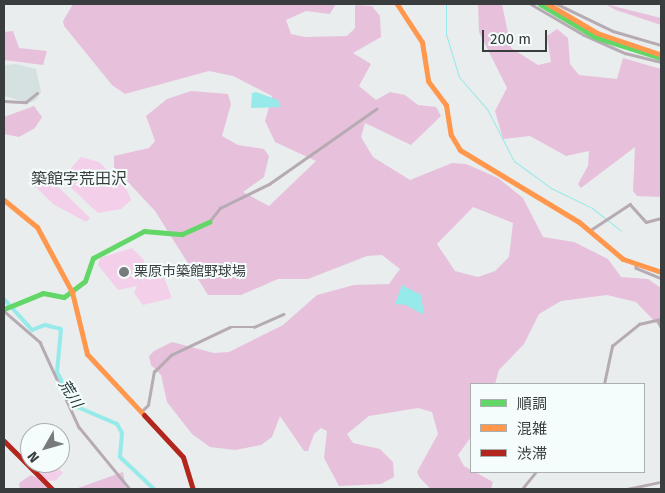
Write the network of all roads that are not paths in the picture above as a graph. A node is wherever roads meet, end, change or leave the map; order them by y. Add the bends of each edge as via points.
1 (397, 4) edge
2 (531, 4) edge
3 (536, 4) edge
4 (540, 4) edge
5 (548, 4) edge
6 (558, 4) edge
7 (566, 21) junction
8 (661, 45) edge
9 (661, 54) edge
10 (661, 60) edge
11 (37, 92) dead end
12 (4, 101) edge
13 (376, 109) dead end
14 (4, 200) edge
15 (661, 218) edge
16 (209, 222) joint
17 (588, 231) junction
18 (636, 264) junction
19 (661, 272) edge
20 (661, 278) edge
21 (72, 292) junction
22 (7, 308) edge
23 (283, 314) dead end
24 (659, 320) edge
25 (661, 326) edge
26 (604, 383) edge
27 (141, 412) junction
28 (4, 440) edge
29 (535, 473) edge
30 (661, 482) edge
31 (52, 489) edge
32 (130, 489) edge
33 (193, 489) edge
34 (522, 489) edge
35 (627, 489) edge

1 - 17 main road via 404,21 422,42 428,82 446,105 455,143 496,175 524,188
2 - 10 street via 591,39
3 - 7 main road
4 - 7 main road
5 - 9 main road via 597,33
6 - 8 street via 641,43
7 - 10 main road via 610,43
11 - 12 street via 26,102
13 - 16 street via 270,184 220,208
14 - 21 main road via 37,228
15 - 17 street via 646,222 630,204
16 - 21 main road via 182,234 144,230 93,258 84,281
17 - 18 main road via 612,253
18 - 19 main road
18 - 20 street via 636,268
21 - 22 main road via 64,297 43,293
21 - 27 main road via 87,354
22 - 32 street via 43,346 55,381 79,427
23 - 27 street via 254,327 230,327 171,355 154,372 148,405
24 - 25 street
24 - 26 street via 636,326 612,346
27 - 33 main road via 184,457
28 - 31 main road
29 - 34 street
30 - 35 street

